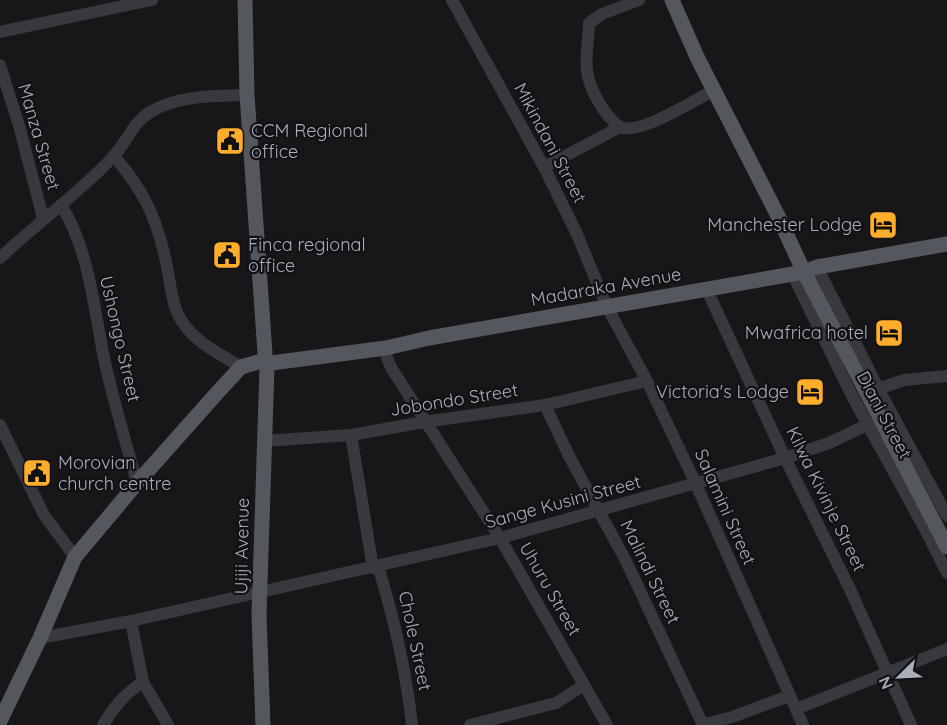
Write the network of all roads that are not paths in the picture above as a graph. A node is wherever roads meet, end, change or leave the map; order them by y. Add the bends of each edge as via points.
1 (152, 0) edge
2 (245, 0) edge
3 (452, 0) edge
4 (639, 0) edge
5 (672, 0) edge
6 (0, 32) edge
7 (0, 65) edge
8 (713, 91) junction
9 (247, 95) junction
10 (620, 127) junction
11 (114, 156) junction
12 (544, 167) junction
13 (61, 205) junction
14 (43, 218) junction
15 (947, 244) edge
16 (0, 258) edge
17 (804, 271) junction
18 (707, 290) junction
19 (607, 307) junction
20 (386, 348) junction
21 (266, 361) junction
22 (241, 367) junction
23 (947, 376) edge
24 (647, 381) junction
25 (872, 391) junction
26 (545, 405) junction
27 (424, 422) junction
28 (0, 425) edge
29 (867, 425) junction
30 (351, 435) junction
31 (264, 441) junction
32 (785, 458) junction
33 (137, 483) junction
34 (696, 484) junction
35 (599, 511) junction
36 (947, 516) edge
37 (500, 538) junction
38 (947, 547) edge
39 (75, 557) junction
40 (376, 567) junction
41 (947, 573) edge
42 (261, 592) junction
43 (131, 621) junction
44 (40, 638) junction
45 (947, 649) edge
46 (888, 674) junction
47 (144, 682) junction
48 (584, 685) junction
49 (789, 696) junction
50 (796, 710) junction
51 (0, 721) edge
52 (103, 725) edge
53 (168, 725) edge
54 (263, 725) edge
55 (412, 725) edge
56 (470, 725) edge
57 (607, 725) edge
58 (702, 725) edge
59 (803, 725) edge
60 (911, 725) edge

1 - 6 street
2 - 9 main road, Ujiji Avenue
3 - 12 street, Mikindani Street
4 - 10 street via 589,23 587,72 599,102
5 - 8 main road
7 - 14 street, Manza Street
8 - 10 street via 645,125 625,130
8 - 17 main road
9 - 11 street via 198,97 160,107 139,121
9 - 21 main road, Ujiji Avenue
10 - 12 street
11 - 13 street
11 - 22 street via 134,179 152,214 180,319 194,337
12 - 19 street, Mikindani Street
13 - 14 street
13 - 33 street, Ushongo Street via 77,237 105,366
14 - 16 street
15 - 17 main road, Madaraka Avenue
17 - 18 main road, Madaraka Avenue
17 - 25 main road
17 - 29 street, Diani Street
18 - 19 main road, Madaraka Avenue
18 - 32 street, Kilwa Kivinje Street
19 - 20 main road, Madaraka Avenue
19 - 24 street, Salamini Street
20 - 21 main road, Madaraka Avenue
20 - 27 street, Uhuru Street via 392,369
21 - 22 main road, Madaraka Avenue
21 - 31 main road, Ujiji Avenue
22 - 33 main road
23 - 25 street via 904,380
24 - 26 street, Jobondo Street
24 - 34 street, Salamini Street
25 - 36 street
25 - 38 main road
26 - 27 street, Jobondo Street
26 - 35 street, Malindi Street
27 - 30 street, Jobondo Street
27 - 37 street, Uhuru Street
28 - 39 street via 44,515
29 - 32 street, Sange Kusini Street
29 - 41 street, Diani Street
30 - 31 street, Jobondo Street
30 - 40 street, Chole Street
31 - 42 main road, Ujiji Avenue
32 - 34 street, Sange Kusini Street
32 - 46 street, Kilwa Kivinje Street
33 - 39 main road
34 - 35 street, Sange Kusini Street
34 - 49 street, Salamini Street
35 - 37 street, Sange Kusini Street
35 - 58 street, Malindi Street
37 - 40 street, Sange Kusini Street
37 - 48 street, Uhuru Street
39 - 44 main road
40 - 42 street, Sange Kusini Street
40 - 55 street, Chole Street via 390,606
42 - 43 street, Sange Kusini Street
42 - 54 main road, Ujiji Avenue
43 - 44 street, Sange Kusini Street
43 - 47 street
44 - 51 main road
45 - 46 street
46 - 50 street
46 - 60 street, Kilwa Kivinje Street
47 - 52 street via 118,702
47 - 53 street
48 - 56 street via 556,703
48 - 57 street, Uhuru Street
49 - 50 street, Salamini Street
49 - 58 street
50 - 59 street, Salamini Street

